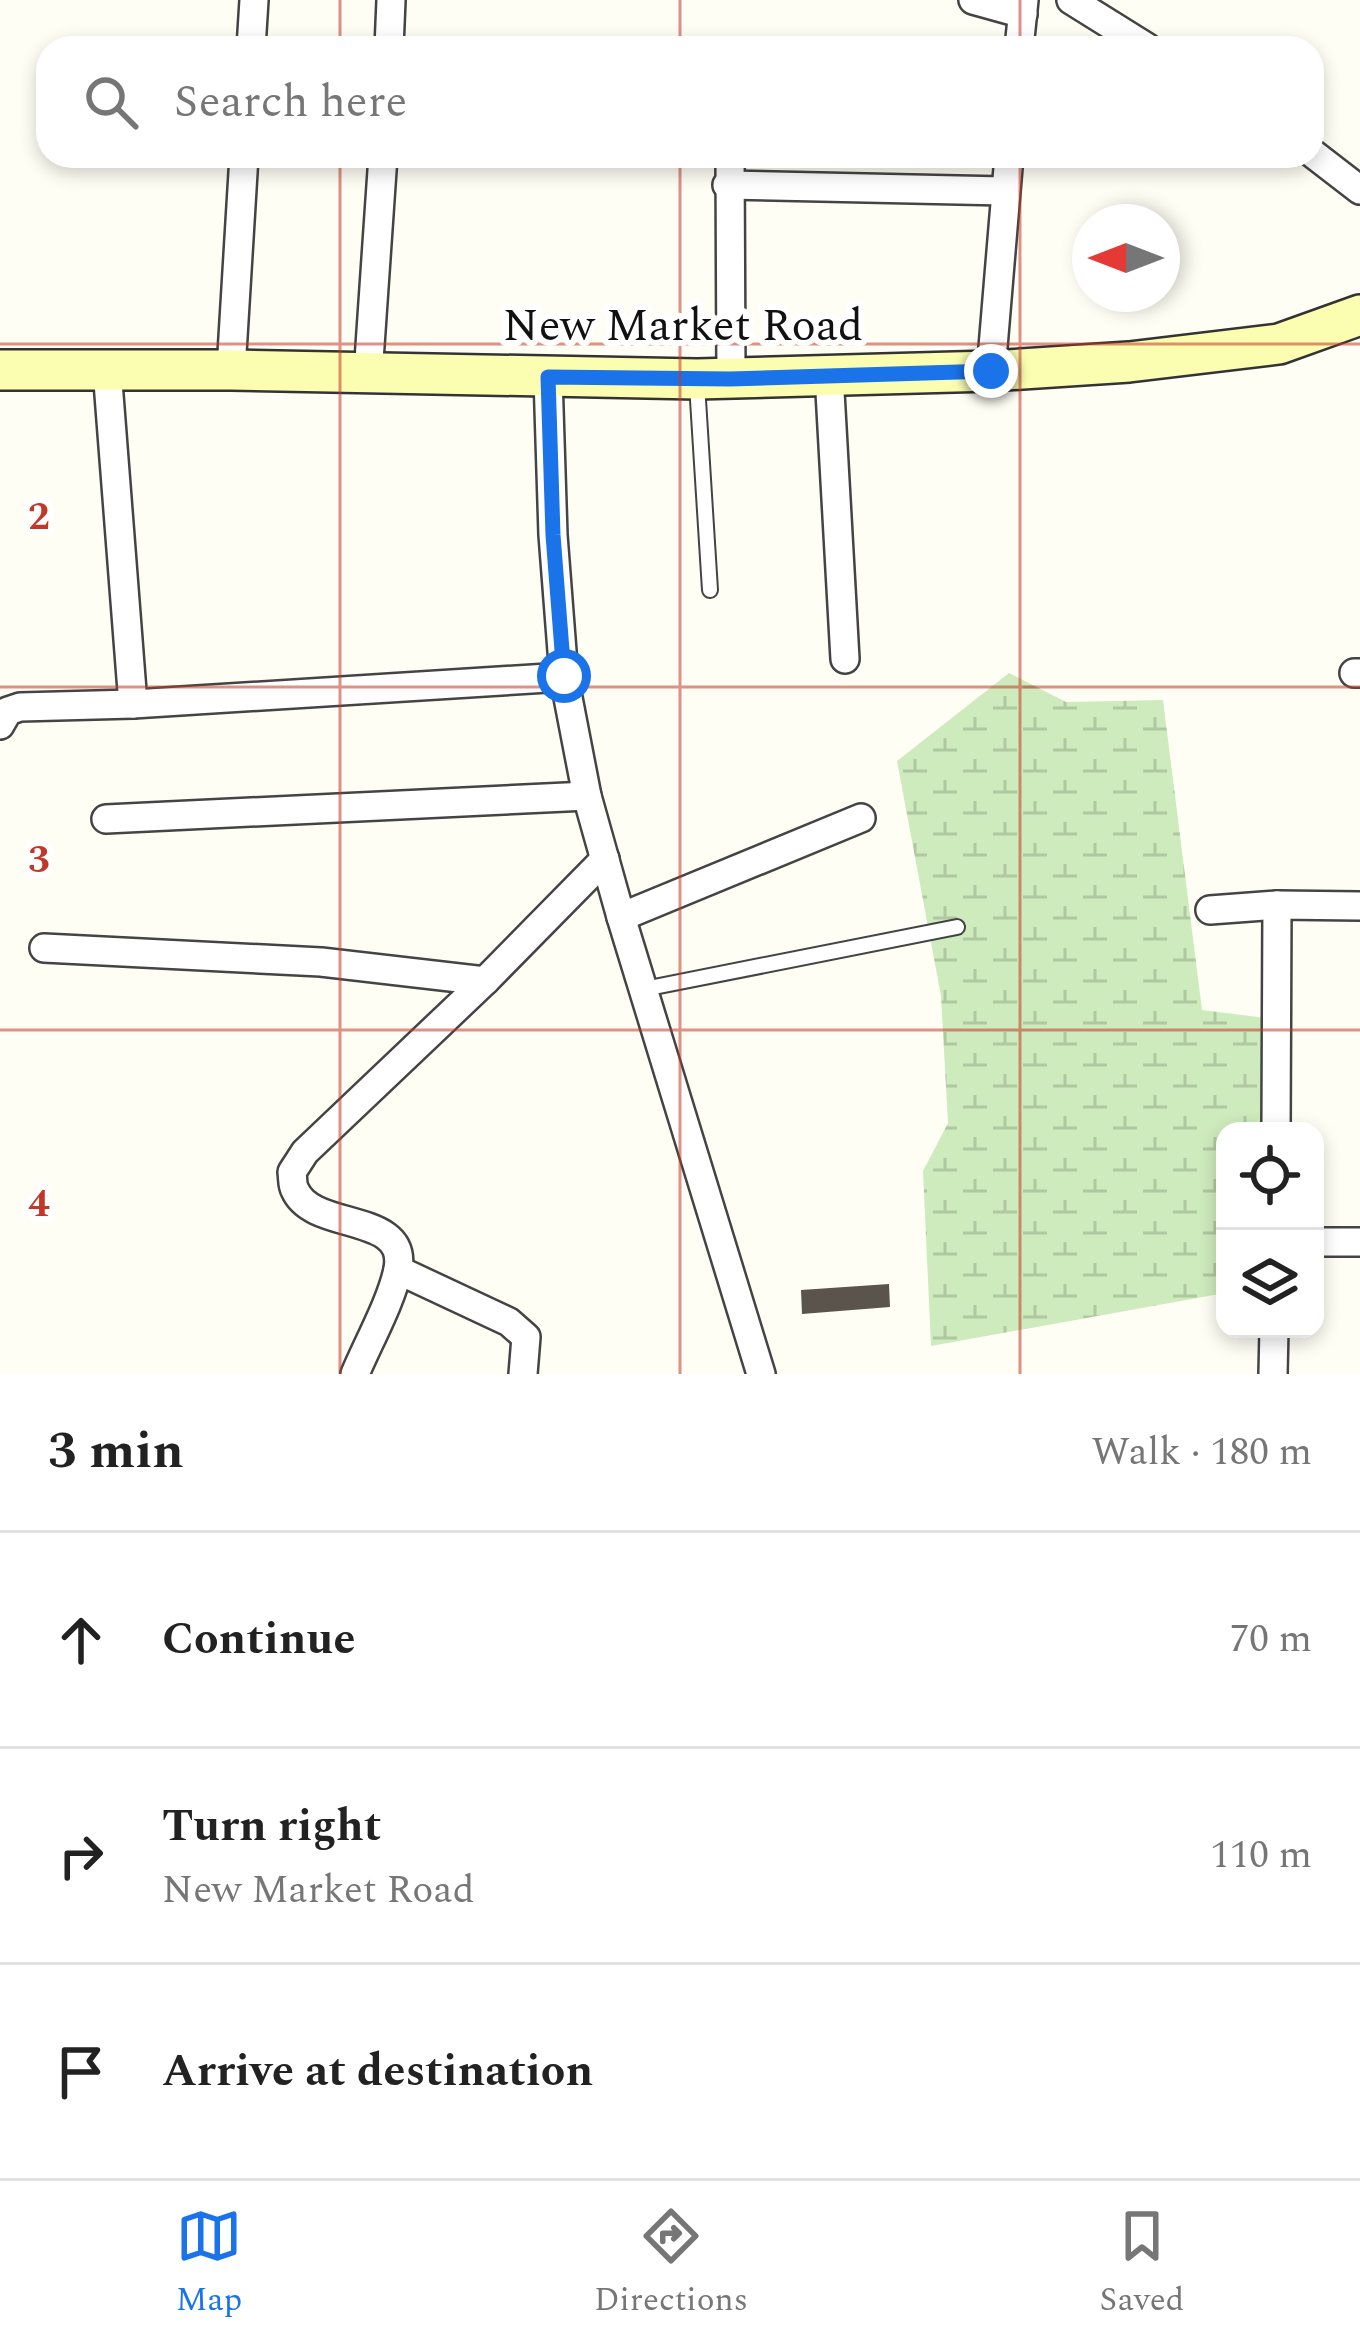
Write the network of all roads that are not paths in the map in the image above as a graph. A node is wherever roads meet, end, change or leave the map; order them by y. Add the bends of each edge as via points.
1 (254, 0) edge
2 (391, 0) edge
3 (973, 0) edge
4 (1075, 1) edge
5 (1023, 7) edge
6 (252, 36) edge
7 (390, 36) edge
8 (1129, 36) edge
9 (1324, 162) edge
10 (243, 168) edge
11 (382, 168) edge
12 (729, 168) edge
13 (1008, 168) edge
14 (727, 185) junction
15 (1360, 190) edge
16 (1005, 191) junction
17 (1360, 315) edge
18 (107, 369) junction
19 (0, 370) edge
20 (231, 370) junction
21 (991, 371) junction
22 (829, 374) junction
23 (368, 375) junction
24 (548, 377) junction
25 (714, 379) junction
26 (710, 590) dead end
27 (845, 659) dead end
28 (564, 676) junction
29 (133, 704) junction
30 (0, 725) edge
31 (587, 796) junction
32 (862, 818) dead end
33 (106, 819) dead end
34 (605, 859) junction
35 (1277, 904) junction
36 (1360, 906) edge
37 (1210, 910) dead end
38 (621, 917) junction
39 (957, 928) dead end
40 (44, 948) dead end
41 (485, 981) junction
42 (644, 988) junction
43 (1276, 1122) edge
44 (1324, 1242) edge
45 (1360, 1242) edge
46 (398, 1270) junction
47 (1274, 1338) edge
48 (355, 1374) edge
49 (523, 1374) edge
50 (761, 1374) edge
51 (1273, 1374) edge

1 - 6 street
2 - 7 street
3 - 5 street
4 - 8 street
9 - 15 street
10 - 20 street
11 - 23 street
12 - 14 street
13 - 16 street
14 - 16 street
14 - 25 street
16 - 21 street
17 - 21 street, New Market Road via 1279,344
18 - 19 street, New Market Road
18 - 20 street, New Market Road
18 - 29 street
20 - 23 street, New Market Road
21 - 22 street, New Market Road
22 - 25 street, New Market Road
22 - 27 street
23 - 24 street, New Market Road
24 - 25 street, New Market Road
24 - 28 street
25 - 26 lane
28 - 29 street
28 - 31 street
29 - 30 street via 20,706
31 - 33 street
31 - 34 street
32 - 38 street
34 - 38 street
34 - 41 street
35 - 36 street
35 - 37 street
35 - 43 street
38 - 42 street
39 - 42 lane
40 - 41 street via 299,961
41 - 46 street via 292,1172 295,1192 311,1207 388,1236
42 - 50 street
44 - 45 street
46 - 48 street
46 - 49 street via 509,1322 526,1337
47 - 51 street

